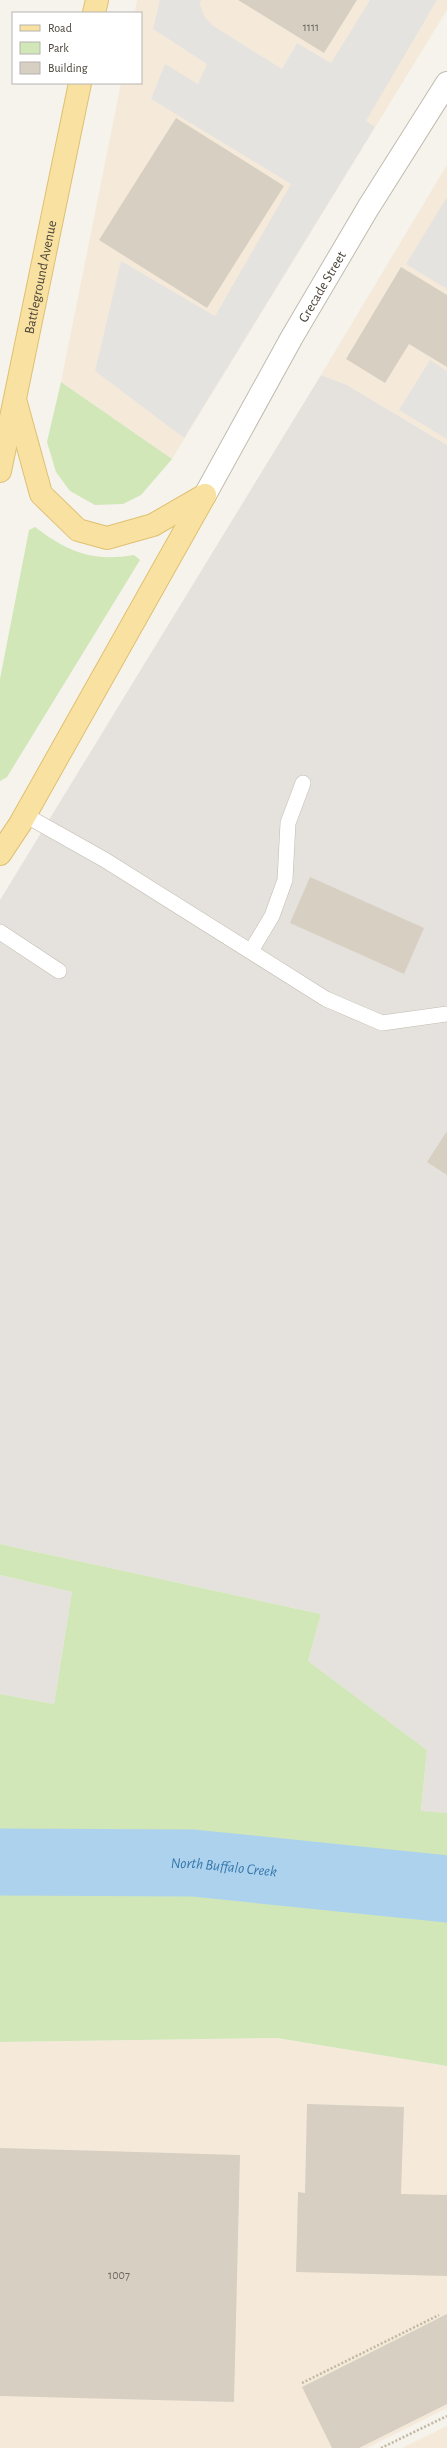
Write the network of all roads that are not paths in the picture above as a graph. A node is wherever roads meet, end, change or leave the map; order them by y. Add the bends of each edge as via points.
1 (97, 0) edge
2 (94, 12) edge
3 (447, 83) edge
4 (80, 84) edge
5 (15, 400) junction
6 (0, 471) edge
7 (205, 495) junction
8 (304, 783) dead end
9 (25, 816) junction
10 (0, 854) edge
11 (0, 932) edge
12 (251, 951) junction
13 (59, 971) dead end
14 (447, 1014) edge

1 - 2 main road
3 - 7 street, Grecade Street via 300,323
4 - 5 main road, Battleground Avenue
5 - 6 main road, Battleground Avenue
5 - 7 main road via 41,494 78,530 107,538 153,525
7 - 9 main road
8 - 12 lane via 288,823 284,880 272,916
9 - 10 main road
9 - 12 lane via 105,860
11 - 13 lane
12 - 14 lane via 326,999 382,1023

